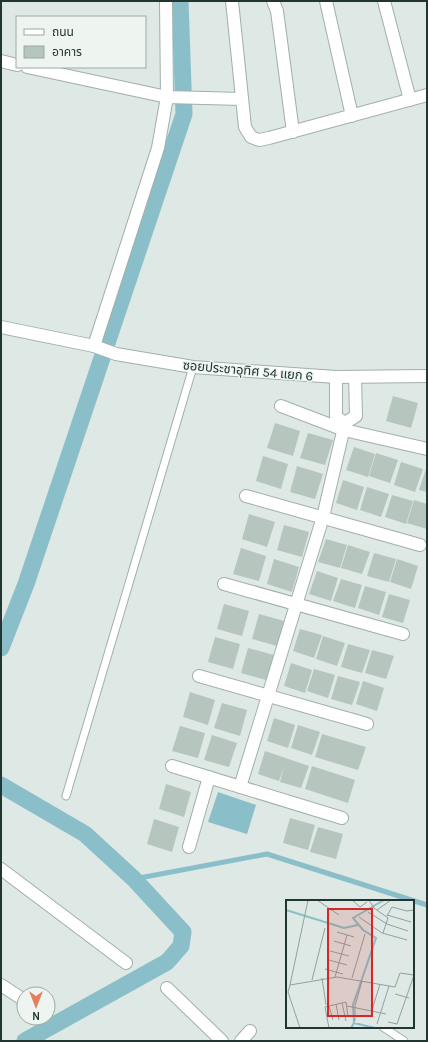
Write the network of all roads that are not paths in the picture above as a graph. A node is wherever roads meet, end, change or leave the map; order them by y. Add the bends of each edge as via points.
1 (166, 1) edge
2 (232, 1) edge
3 (273, 1) edge
4 (326, 1) edge
5 (384, 1) edge
6 (2, 65) edge
7 (16, 65) edge
8 (32, 68) edge
9 (427, 95) edge
10 (179, 97) junction
11 (242, 99) junction
12 (410, 100) junction
13 (352, 116) junction
14 (292, 132) junction
15 (1, 327) edge
16 (94, 346) junction
17 (192, 368) junction
18 (427, 376) edge
19 (336, 377) junction
20 (355, 377) junction
21 (281, 406) dead end
22 (344, 427) junction
23 (427, 449) edge
24 (246, 496) dead end
25 (323, 517) junction
26 (420, 545) dead end
27 (224, 584) dead end
28 (296, 605) junction
29 (403, 634) dead end
30 (199, 676) dead end
31 (268, 696) junction
32 (367, 724) dead end
33 (172, 766) dead end
34 (209, 777) junction
35 (240, 787) junction
36 (66, 796) dead end
37 (342, 818) dead end
38 (189, 847) dead end
39 (1, 869) edge
40 (126, 963) dead end
41 (1, 985) edge
42 (167, 988) dead end
43 (16, 995) edge
44 (384, 1028) edge
45 (250, 1031) dead end
46 (222, 1041) edge
47 (241, 1041) edge
48 (404, 1041) edge

1 - 10 street
2 - 11 street
3 - 14 street via 277,11
4 - 13 street
5 - 12 street
6 - 7 street
8 - 10 street
9 - 12 street
10 - 11 street
10 - 16 street via 158,148
11 - 14 street via 245,127 251,137 259,140
12 - 13 street
13 - 14 street
15 - 16 street, ซอยประชาอุทิศ 54 แยก 6
16 - 17 street, ซอยประชาอุทิศ 54 แยก 6 via 116,354
17 - 19 street, ซอยประชาอุทิศ 54 แยก 6
17 - 36 lane
18 - 20 street, ซอยประชาอุทิศ 54 แยก 6
19 - 20 street, ซอยประชาอุทิศ 54 แยก 6
19 - 22 street via 336,417
20 - 22 street via 356,416
21 - 22 street
22 - 23 street
22 - 25 street
24 - 25 street
25 - 26 street
25 - 28 street
27 - 28 street
28 - 29 street
28 - 31 street
30 - 31 street
31 - 32 street
31 - 35 street
33 - 34 street
34 - 35 street
34 - 38 street
35 - 37 street
39 - 40 street
41 - 43 street
42 - 46 street
44 - 48 lane
45 - 47 street

